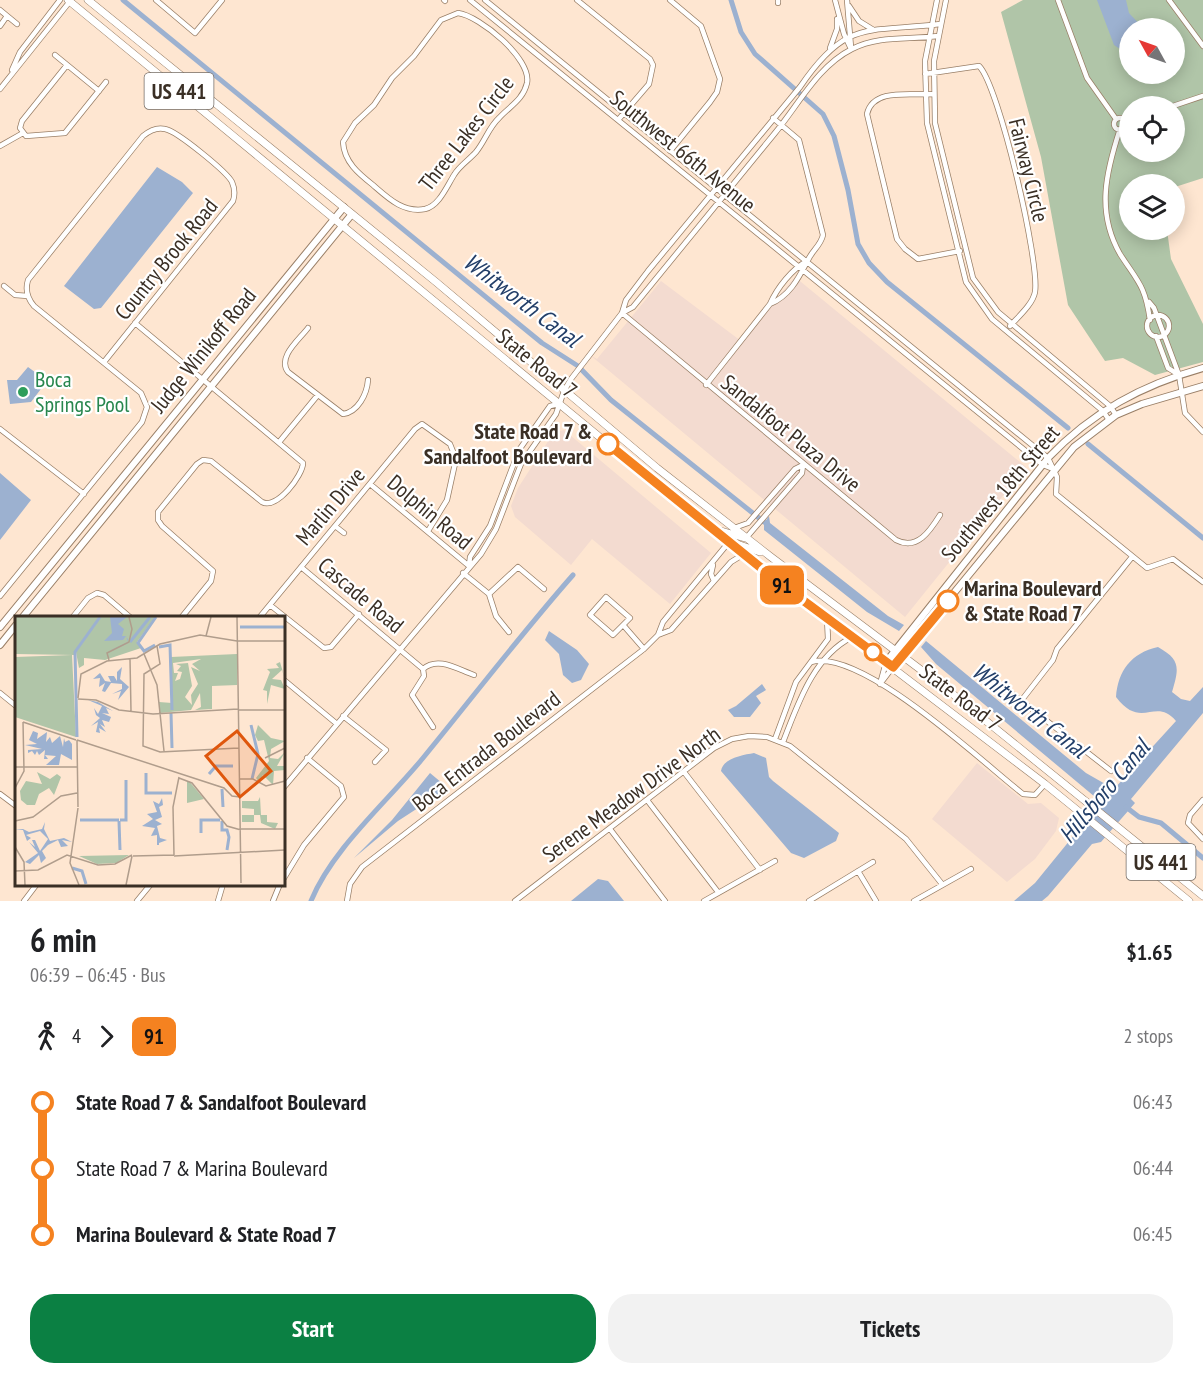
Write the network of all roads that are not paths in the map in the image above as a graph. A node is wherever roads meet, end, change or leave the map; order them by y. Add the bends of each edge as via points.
1 (60, 0) edge
2 (69, 0) edge
3 (88, 0) edge
4 (156, 0) edge
5 (222, 0) edge
6 (470, 0) edge
7 (485, 0) edge
8 (577, 0) edge
9 (670, 0) edge
10 (835, 0) edge
11 (938, 0) edge
12 (946, 0) edge
13 (1058, 0) edge
14 (1169, 0) edge
15 (492, 2) edge
16 (848, 2) edge
17 (0, 10) edge
18 (485, 12) junction
19 (837, 13) junction
20 (7, 16) junction
21 (17, 24) dead end
22 (940, 24) junction
23 (931, 25) junction
24 (0, 26) edge
25 (505, 28) junction
26 (872, 29) junction
27 (938, 36) junction
28 (848, 37) junction
29 (929, 37) junction
30 (497, 38) junction
31 (1203, 46) edge
32 (851, 49) junction
33 (829, 50) junction
34 (55, 55) dead end
35 (67, 65) junction
36 (933, 72) junction
37 (925, 74) junction
38 (8, 78) junction
39 (106, 82) dead end
40 (0, 88) edge
41 (99, 91) junction
42 (933, 94) junction
43 (924, 95) junction
44 (1203, 96) edge
45 (1185, 102) edge
46 (624, 113) junction
47 (773, 118) junction
48 (1119, 118) edge
49 (1116, 119) junction
50 (618, 120) junction
51 (782, 125) junction
52 (1119, 128) edge
53 (1119, 132) edge
54 (23, 133) junction
55 (0, 146) edge
56 (670, 150) junction
57 (664, 157) junction
58 (946, 172) junction
59 (938, 174) junction
60 (716, 187) junction
61 (710, 194) junction
62 (725, 195) junction
63 (719, 202) junction
64 (344, 207) junction
65 (352, 214) junction
66 (334, 219) junction
67 (342, 226) junction
68 (965, 249) junction
69 (957, 251) junction
70 (299, 261) junction
71 (807, 261) junction
72 (798, 266) junction
73 (308, 268) junction
74 (805, 271) junction
75 (4, 286) dead end
76 (28, 296) junction
77 (1148, 301) junction
78 (770, 304) junction
79 (622, 313) junction
80 (1155, 316) junction
81 (1150, 320) junction
82 (880, 321) junction
83 (135, 323) junction
84 (1012, 324) junction
85 (308, 328) dead end
86 (875, 328) junction
87 (1007, 330) junction
88 (1164, 335) junction
89 (1156, 336) junction
90 (1056, 360) junction
91 (104, 362) junction
92 (1051, 367) junction
93 (1203, 368) edge
94 (1179, 375) junction
95 (203, 379) junction
96 (368, 381) dead end
97 (706, 385) junction
98 (212, 386) junction
99 (1203, 386) edge
100 (564, 391) junction
101 (1180, 393) junction
102 (317, 396) junction
103 (559, 404) junction
104 (1110, 406) junction
105 (990, 411) junction
106 (1103, 411) junction
107 (1116, 415) junction
108 (984, 418) junction
109 (1109, 420) junction
110 (0, 429) edge
111 (1203, 432) edge
112 (280, 441) junction
113 (1048, 458) junction
114 (803, 465) junction
115 (1042, 465) junction
116 (1053, 469) junction
117 (370, 484) junction
118 (84, 494) junction
119 (940, 515) dead end
120 (706, 523) junction
121 (335, 526) junction
122 (734, 528) junction
123 (428, 531) junction
124 (344, 533) dead end
125 (746, 538) junction
126 (729, 542) junction
127 (744, 554) junction
128 (771, 557) junction
129 (1132, 557) junction
130 (714, 563) junction
131 (469, 566) junction
132 (301, 567) junction
133 (463, 573) junction
134 (714, 581) junction
135 (1203, 582) edge
136 (544, 589) dead end
137 (489, 594) junction
138 (0, 596) edge
139 (270, 605) junction
140 (359, 614) junction
141 (24, 616) edge
142 (74, 616) edge
143 (129, 616) edge
144 (183, 616) edge
145 (261, 616) edge
146 (284, 616) edge
147 (285, 617) edge
148 (826, 618) junction
149 (15, 626) edge
150 (624, 626) junction
151 (0, 627) edge
152 (509, 632) dead end
153 (658, 635) junction
154 (852, 637) junction
155 (0, 645) edge
156 (400, 648) junction
157 (644, 649) junction
158 (894, 649) junction
159 (903, 656) junction
160 (825, 660) junction
161 (811, 662) junction
162 (889, 665) junction
163 (423, 669) junction
164 (474, 675) dead end
165 (285, 681) edge
166 (880, 684) junction
167 (1006, 689) dead end
168 (793, 690) junction
169 (0, 693) edge
170 (802, 694) junction
171 (1021, 701) junction
172 (15, 705) edge
173 (343, 716) junction
174 (337, 724) junction
175 (433, 728) dead end
176 (775, 739) junction
177 (783, 742) junction
178 (308, 758) junction
179 (375, 762) dead end
180 (1111, 771) dead end
181 (684, 772) junction
182 (1046, 784) junction
183 (285, 786) edge
184 (0, 794) edge
185 (647, 800) junction
186 (1203, 800) edge
187 (15, 805) edge
188 (610, 829) junction
189 (1203, 839) edge
190 (775, 861) dead end
191 (873, 862) dead end
192 (971, 869) dead end
193 (760, 870) junction
194 (858, 871) junction
195 (285, 876) edge
196 (942, 884) junction
197 (36, 886) edge
198 (150, 886) edge
199 (223, 886) edge
200 (280, 886) edge
201 (718, 892) junction
202 (1203, 896) edge
203 (24, 901) edge
204 (137, 901) edge
205 (218, 901) edge
206 (273, 901) edge
207 (347, 901) edge
208 (515, 901) edge
209 (666, 901) edge
210 (704, 901) edge
211 (809, 901) edge
212 (876, 901) edge
213 (914, 901) edge
214 (1189, 901) edge

1 - 38 street via 20,52
2 - 38 street
2 - 66 main road, State Road 7 / US 441
3 - 64 main road, State Road 7 / US 441
4 - 5 street via 195,33
6 - 18 street, Southwest 66th Avenue
7 - 15 street, Southwest 66th Avenue
8 - 46 street via 653,65 652,80
9 - 56 street via 701,26 720,79 711,102
10 - 19 street
11 - 23 street
12 - 22 street
13 - 49 street via 1087,78
14 - 31 street
15 - 18 street
15 - 46 street, Southwest 66th Avenue
16 - 26 street via 859,21
16 - 28 street
17 - 20 street
18 - 25 street, Southwest 66th Avenue
19 - 28 street
19 - 33 street via 837,29
20 - 21 street
20 - 24 street
22 - 23 street
22 - 27 street
23 - 26 street
23 - 29 street
25 - 30 street, Three Lakes Circle
25 - 50 street, Southwest 66th Avenue
26 - 28 street
27 - 29 street
27 - 36 street
28 - 32 street
28 - 33 street
29 - 32 street via 879,40
29 - 37 street
30 - 30 street, Three Lakes Circle via 469,16 458,13 444,17 346,135 343,147 355,170 397,205 423,209 434,204 498,118 524,92 528,81 525,66
32 - 51 street via 806,91
33 - 47 street
34 - 35 street
35 - 41 street
35 - 54 street via 22,121
36 - 37 street, Fairway Circle
36 - 42 street
36 - 84 street, Fairway Circle via 979,66 989,84 1011,158 1033,263 1035,294
37 - 43 street
38 - 40 street
39 - 41 street
41 - 54 street via 61,135
42 - 43 street
42 - 58 street
43 - 59 street
43 - 69 street via 882,97 871,104 867,114 901,245 918,259
44 - 45 street
46 - 50 street
46 - 56 street, Southwest 66th Avenue
47 - 51 street
47 - 60 street
48 - 49 street
49 - 52 street via 1114,125
50 - 57 street, Southwest 66th Avenue
51 - 62 street
51 - 71 street via 797,137 802,147 823,230 822,239
53 - 77 street via 1105,181 1105,211 1112,238
54 - 55 street
56 - 57 street
56 - 60 street, Southwest 66th Avenue
57 - 61 street, Southwest 66th Avenue
58 - 59 street
58 - 68 street
59 - 69 street
60 - 61 street
60 - 62 street, Southwest 66th Avenue
61 - 63 street, Southwest 66th Avenue
61 - 79 street via 626,300
62 - 63 street
62 - 71 street, Southwest 66th Avenue
63 - 72 street, Southwest 66th Avenue
63 - 79 street via 633,307
64 - 65 main road, State Road 7 / US 441
64 - 66 street, Judge Winikoff Road
65 - 67 street, Judge Winikoff Road
65 - 100 main road, State Road 7 / US 441
66 - 67 main road, State Road 7 / US 441
66 - 70 street, Judge Winikoff Road
67 - 73 street, Judge Winikoff Road
67 - 103 main road, State Road 7 / US 441
68 - 69 street
68 - 84 street via 973,278 989,303
69 - 87 street via 966,282 983,308
70 - 73 street
70 - 95 street, Judge Winikoff Road
71 - 72 street
71 - 74 street
71 - 82 street, Southwest 66th Avenue
72 - 74 street, Southwest 66th Avenue
72 - 78 street
73 - 98 street, Judge Winikoff Road
74 - 78 street via 781,300
74 - 86 street, Southwest 66th Avenue
75 - 76 street via 15,295
76 - 83 street, Country Brook Road via 26,286 32,273 143,136 153,130 169,130 227,176 234,186 234,197 230,208
76 - 91 street via 34,306
77 - 80 street
77 - 81 street
78 - 97 street
79 - 97 street, Sandalfoot Plaza Drive
79 - 100 street
80 - 81 street
80 - 88 street
80 - 88 street via 1168,321
81 - 89 street via 1148,330
82 - 86 street
82 - 105 street, Southwest 66th Avenue
83 - 91 street, Country Brook Road
83 - 95 street
84 - 87 street, Fairway Circle
84 - 90 street
85 - 102 street via 284,358 284,366
86 - 108 street, Southwest 66th Avenue
87 - 92 street
88 - 89 street
88 - 94 street
89 - 94 street via 1168,368
90 - 92 street
90 - 104 street
91 - 118 street via 141,393 147,410 142,422
92 - 106 street
93 - 94 street, Southwest 18th Street
94 - 101 street
94 - 104 street, Southwest 18th Street
95 - 98 street
95 - 151 street, Judge Winikoff Road
96 - 102 street via 367,392 347,414 339,414
97 - 114 street, Sandalfoot Plaza Drive
98 - 112 street
98 - 141 street, Judge Winikoff Road
99 - 101 street, Southwest 18th Street
100 - 103 street
100 - 122 main road, State Road 7 / US 441
101 - 107 street, Southwest 18th Street
101 - 111 street via 1186,416
102 - 112 street
103 - 120 main road, State Road 7 / US 441
103 - 131 street via 554,418 526,453 496,529
103 - 131 street via 550,406 519,450
104 - 106 street, Southwest 18th Street
104 - 107 street
105 - 108 street
105 - 113 street, Southwest 66th Avenue
106 - 109 street
106 - 113 street, Southwest 18th Street
107 - 109 street, Southwest 18th Street
108 - 115 street, Southwest 66th Avenue
109 - 116 street, Southwest 18th Street
110 - 118 street
112 - 144 street via 301,459 303,467 276,502 262,502 206,460 197,464 158,512 162,526 213,571 211,581
113 - 115 street, Southwest 18th Street
113 - 116 street, Southwest 66th Avenue
114 - 119 street, Sandalfoot Plaza Drive via 903,544 924,537
114 - 122 street via 795,469 748,523
114 - 125 street via 801,473
115 - 116 street, Southwest 66th Avenue
115 - 158 street, Southwest 18th Street
116 - 129 street via 1058,480 1056,494
116 - 159 street, Southwest 18th Street
117 - 121 street, Marlin Drive
117 - 123 street, Dolphin Road
117 - 123 street, Marlin Drive via 415,429 426,425 450,444 456,459 447,500
118 - 138 street
120 - 125 main road via 729,536
120 - 126 main road, State Road 7 / US 441
121 - 124 street
121 - 132 street, Marlin Drive
122 - 125 main road, State Road 7 / US 441
123 - 131 street, Dolphin Road
125 - 128 main road, State Road 7 / US 441
126 - 127 main road, State Road 7 / US 441
126 - 128 main road
126 - 130 street, Boca Entrada Boulevard
127 - 134 street, Boca Entrada Boulevard
127 - 148 main road, State Road 7 / US 441
128 - 158 main road, State Road 7 / US 441
129 - 135 street via 1147,568 1173,558
129 - 171 street
130 - 134 street
130 - 153 street, Boca Entrada Boulevard via 663,622
131 - 133 street
132 - 139 street, Marlin Drive
132 - 140 street, Cascade Road
133 - 137 street
133 - 156 street
134 - 153 street, Boca Entrada Boulevard via 671,630
136 - 137 street via 518,567
137 - 152 street via 496,616
139 - 145 street, Marlin Drive
139 - 146 street
140 - 147 street via 331,647 324,648
140 - 156 street, Cascade Road
142 - 143 street via 97,593
148 - 154 main road, State Road 7 / US 441
148 - 161 street via 828,639
149 - 155 street
150 - 150 street via 614,635 590,615 606,597 630,618
150 - 157 street
153 - 157 street, Boca Entrada Boulevard
154 - 160 street via 839,644
154 - 162 main road, State Road 7 / US 441
156 - 163 street, Cascade Road
156 - 173 street
157 - 207 street, Boca Entrada Boulevard via 362,867 350,884
158 - 159 main road, State Road 7 / US 441
158 - 162 street, Southwest 18th Street
159 - 162 street, Southwest 18th Street
159 - 202 main road, State Road 7 / US 441
160 - 161 street
160 - 166 street via 849,665
160 - 170 street
161 - 168 street
162 - 166 street
162 - 182 main road, State Road 7 / US 441
163 - 164 street via 437,662
163 - 175 street via 424,676 412,695
165 - 174 street
166 - 182 street via 1023,794 1035,795
167 - 171 street
168 - 170 street
168 - 176 street
169 - 172 street
170 - 177 street
171 - 180 street
173 - 174 street
173 - 179 street via 386,750
174 - 178 street
176 - 177 street, Serene Meadow Drive North
176 - 181 street, Serene Meadow Drive North via 758,736 732,740 714,748
177 - 196 street, Serene Meadow Drive North via 906,839
178 - 183 street
178 - 195 street via 341,786 344,796 304,845
181 - 185 street, Serene Meadow Drive North
181 - 193 street
182 - 214 main road, State Road 7 / US 441
184 - 187 street
185 - 188 street, Serene Meadow Drive North
185 - 201 street
186 - 189 street via 1190,815 1188,824
188 - 208 street, Serene Meadow Drive North
188 - 209 street
190 - 193 street
191 - 194 street
192 - 196 street
193 - 201 street
194 - 211 street
194 - 212 street
196 - 213 street
197 - 203 street
198 - 204 street
199 - 205 street
200 - 206 street
201 - 210 street

